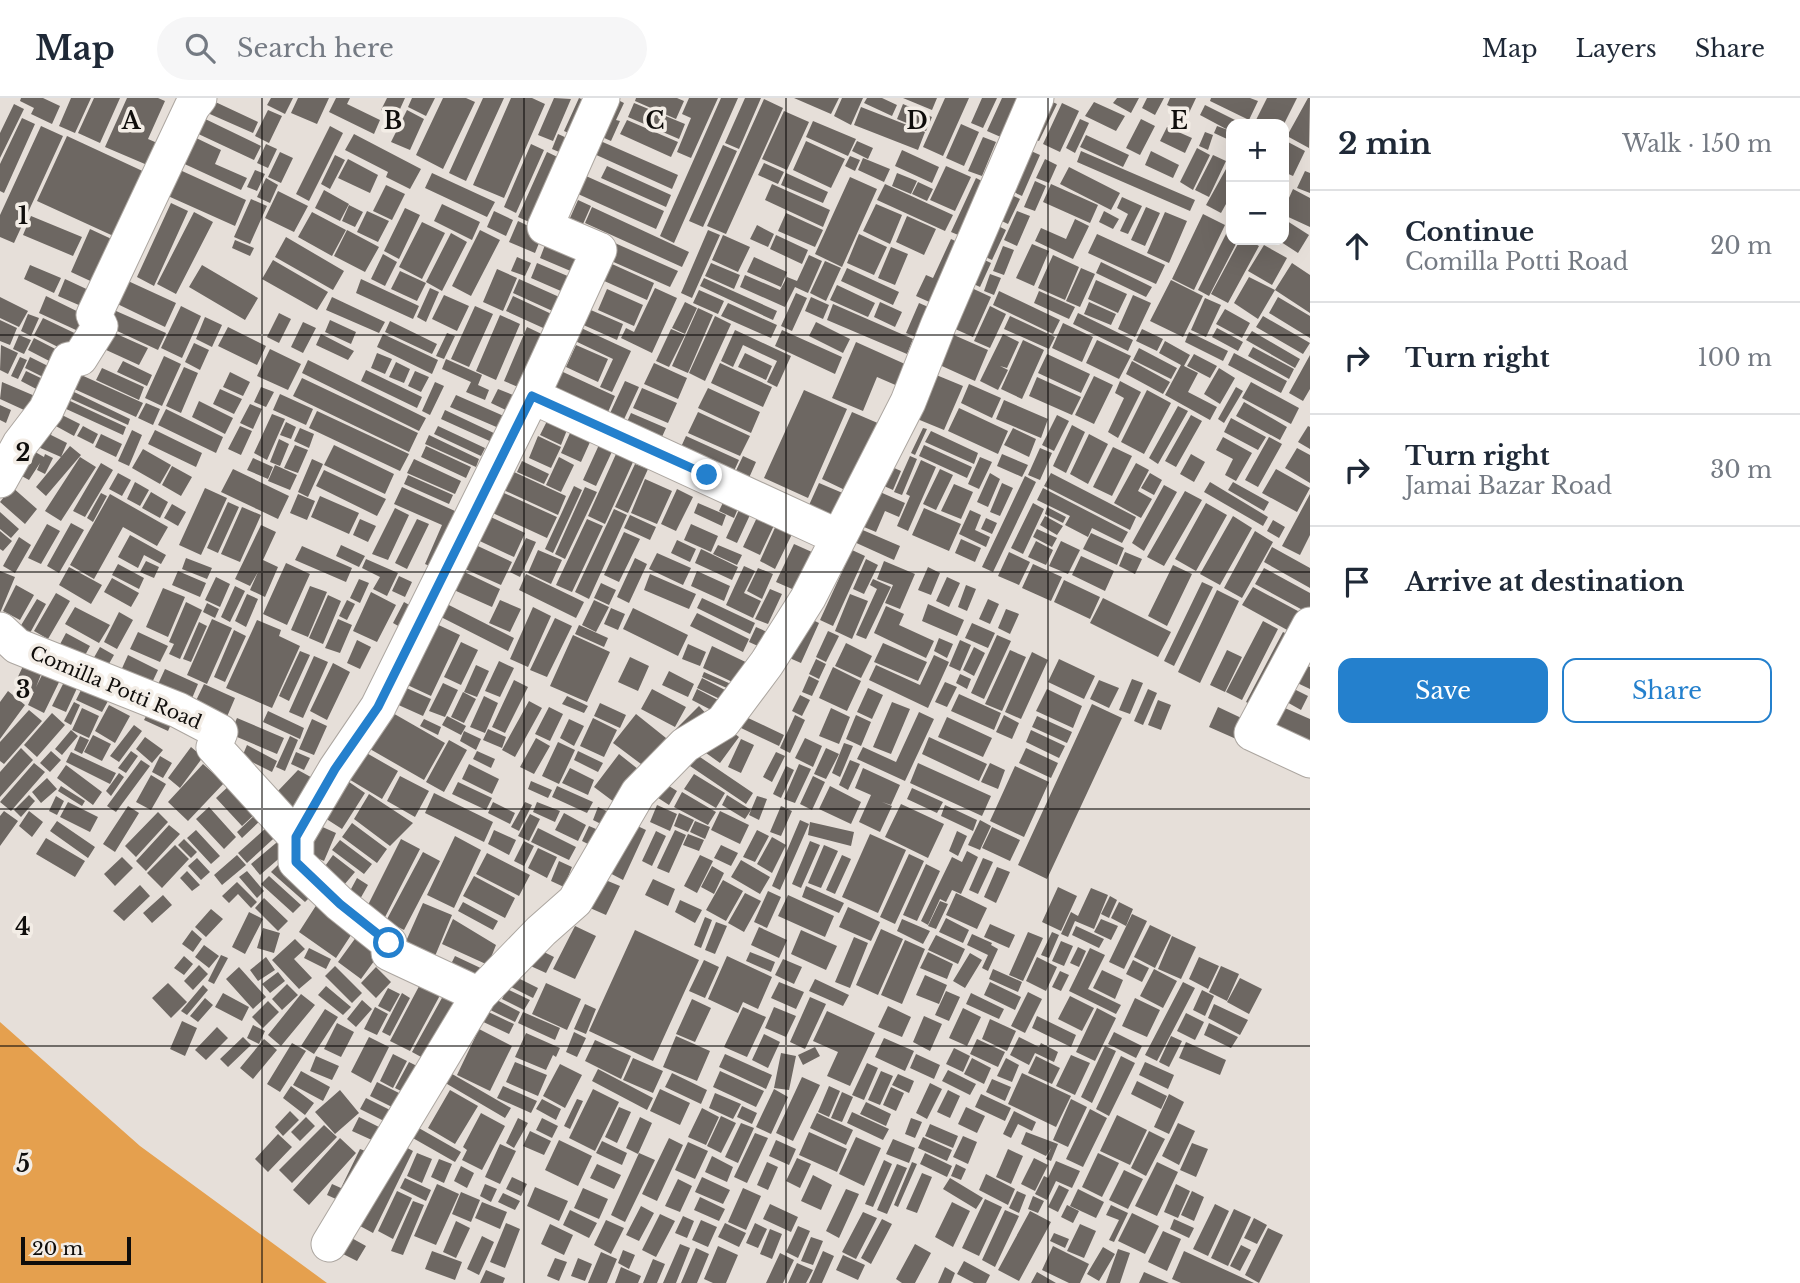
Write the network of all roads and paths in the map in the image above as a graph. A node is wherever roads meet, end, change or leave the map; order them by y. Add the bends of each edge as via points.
1 (200, 98) edge
2 (602, 98) edge
3 (1036, 98) edge
4 (532, 396) junction
5 (0, 480) edge
6 (838, 537) junction
7 (1310, 625) edge
8 (0, 631) edge
9 (1310, 760) edge
10 (296, 837) junction
11 (479, 995) junction
12 (329, 1244) dead end

1 - 5 street via 94,315 100,326 80,358 69,359 46,410
2 - 4 street via 545,227 599,250
3 - 6 street via 908,402
4 - 6 street
4 - 10 street via 378,707
6 - 11 street via 808,598 723,722 684,745 638,793 575,901
7 - 9 street via 1252,733
8 - 10 street, Comilla Potti Road via 17,646 178,710 220,732 214,747
10 - 11 street, Comilla Potti Road via 296,862 389,943 390,953
11 - 12 street

